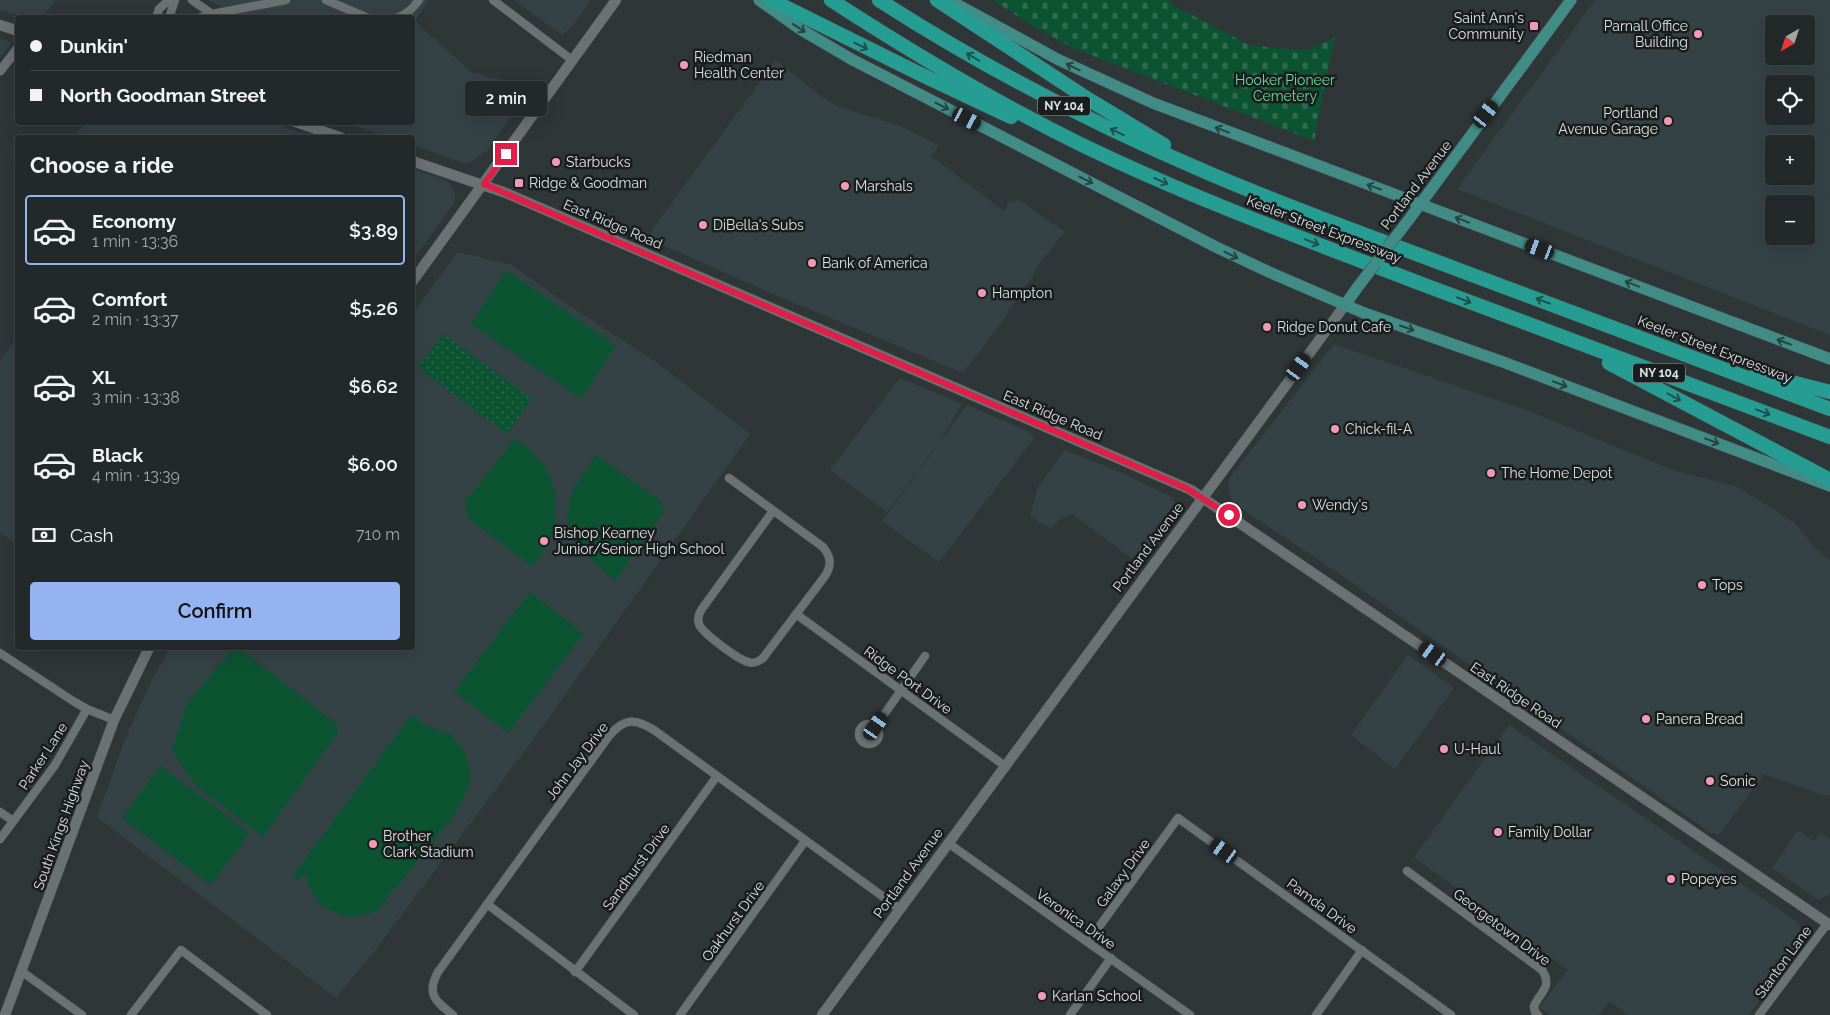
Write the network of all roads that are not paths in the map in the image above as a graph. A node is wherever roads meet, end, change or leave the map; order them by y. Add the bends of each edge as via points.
1 (157, 0) edge
2 (169, 0) edge
3 (175, 0) edge
4 (192, 0) edge
5 (286, 0) edge
6 (326, 0) edge
7 (419, 0) edge
8 (493, 0) edge
9 (616, 0) edge
10 (760, 0) edge
11 (771, 0) edge
12 (831, 0) edge
13 (879, 0) edge
14 (937, 0) edge
15 (949, 0) edge
16 (1571, 0) edge
17 (159, 9) junction
18 (212, 14) junction
19 (157, 15) edge
20 (170, 15) edge
21 (208, 15) edge
22 (361, 15) edge
23 (402, 15) edge
24 (0, 25) edge
25 (15, 30) edge
26 (15, 52) edge
27 (572, 60) junction
28 (0, 71) edge
29 (305, 125) edge
30 (333, 135) edge
31 (1117, 161) junction
32 (415, 162) edge
33 (484, 184) junction
34 (1258, 193) junction
35 (1420, 204) junction
36 (415, 278) edge
37 (1345, 305) junction
38 (1488, 309) junction
39 (1588, 318) junction
40 (1830, 359) edge
41 (1830, 392) edge
42 (1830, 409) edge
43 (1830, 437) edge
44 (729, 478) dead end
45 (1830, 480) edge
46 (1830, 486) edge
47 (1204, 498) junction
48 (773, 511) junction
49 (796, 614) junction
50 (148, 650) edge
51 (0, 653) edge
52 (925, 656) dead end
53 (901, 690) junction
54 (87, 709) junction
55 (114, 720) junction
56 (876, 726) dead end
57 (1005, 766) junction
58 (717, 776) junction
59 (0, 812) edge
60 (1178, 818) joint
61 (13, 822) junction
62 (0, 839) edge
63 (805, 841) junction
64 (948, 843) junction
65 (1407, 872) dead end
66 (488, 904) junction
67 (900, 909) junction
68 (1829, 923) edge
69 (1088, 942) junction
70 (1362, 950) junction
71 (1111, 958) junction
72 (22, 971) junction
73 (576, 972) junction
74 (5, 1015) edge
75 (82, 1015) edge
76 (131, 1015) edge
77 (267, 1015) edge
78 (453, 1015) edge
79 (634, 1015) edge
80 (680, 1015) edge
81 (822, 1015) edge
82 (1070, 1015) edge
83 (1190, 1015) edge
84 (1316, 1015) edge
85 (1452, 1015) edge
86 (1538, 1015) edge
87 (1759, 1015) edge

1 - 17 street
2 - 17 street
3 - 20 street
4 - 18 street
5 - 18 street
6 - 22 street
7 - 23 street
8 - 27 street
9 - 27 main road
10 -> 37 main road via 813,37 864,66 1223,251
11 -> 31 highway via 973,100
12 - 31 highway, Keeler Street Expressway / NY 104 via 979,90
34 -> 13 highway, Keeler Street Expressway / NY 104 via 1070,110
14 - 34 highway via 1116,116 1206,168
35 -> 15 main road via 1140,98 1033,47
16 - 35 main road, Portland Avenue
17 - 19 street
18 - 21 street
24 - 25 main road
26 - 28 street
27 - 33 main road
29 - 30 main road
31 -> 38 highway, Keeler Street Expressway / NY 104 via 1246,217
32 - 33 main road, East Ridge Road
33 - 36 main road
33 - 47 main road, East Ridge Road via 1101,450
39 -> 34 highway, Keeler Street Expressway / NY 104
35 - 37 main road, Portland Avenue, bridge
40 -> 35 main road
37 -> 46 main road
37 - 47 main road, Portland Avenue
38 -> 43 highway, Keeler Street Expressway / NY 104
38 -> 45 highway via 1632,374
39 - 41 highway via 1729,365
39 - 42 highway, Keeler Street Expressway / NY 104
44 - 48 street
47 - 57 main road, Portland Avenue
47 - 68 main road, East Ridge Road
48 - 49 street via 823,547 830,559 828,571
48 - 49 street via 704,606 698,623 739,658 753,663 763,658
49 - 53 street, Ridge Port Drive
50 - 55 main road, South Kings Highway
51 - 54 street
52 - 53 street
53 - 56 street
53 - 57 street, Ridge Port Drive
54 - 55 street
54 - 61 street, Parker Lane via 55,765
55 - 72 main road, South Kings Highway
57 - 64 main road, Portland Avenue
58 - 63 street, John Jay Drive
58 - 66 street, John Jay Drive via 645,724 624,723 618,726
58 - 73 street, Sandhurst Drive
59 - 61 street
60 - 69 street, Galaxy Drive
60 - 70 street, Pamda Drive
61 - 62 street, Parker Lane
63 - 67 street, John Jay Drive
63 - 80 street, Oakhurst Drive
64 - 67 main road, Portland Avenue
64 - 69 street, Veronica Drive
65 - 86 street, Georgetown Drive via 1542,970 1547,982 1534,1006
66 - 73 street
66 - 78 street, John Jay Drive via 434,980 432,993 435,1000
67 - 81 main road, Portland Avenue
68 - 87 street, Stanton Lane
69 - 71 street, Veronica Drive
70 - 84 street
70 - 85 street, Pamda Drive
71 - 82 street
71 - 83 street, Veronica Drive
72 - 74 main road, South Kings Highway
72 - 75 street
73 - 79 street
76 - 77 street via 181,950

